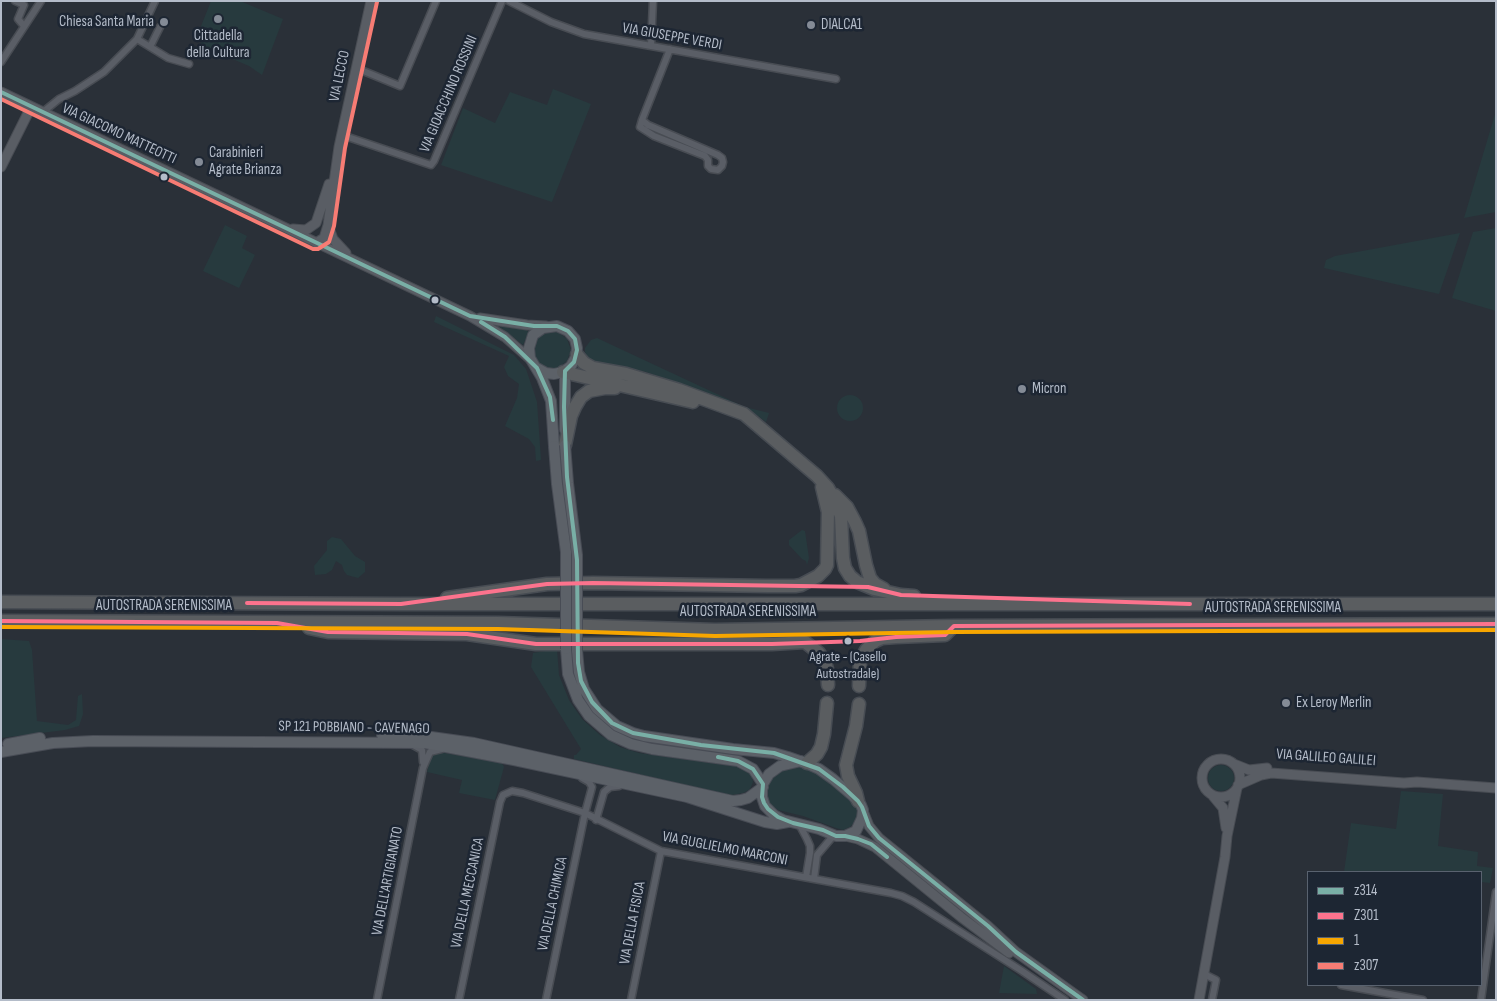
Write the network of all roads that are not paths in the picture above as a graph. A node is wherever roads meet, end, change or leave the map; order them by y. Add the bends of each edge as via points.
1 (15, 1) edge
2 (41, 1) edge
3 (155, 1) edge
4 (371, 1) edge
5 (436, 1) edge
6 (502, 1) edge
7 (509, 1) edge
8 (653, 1) edge
9 (24, 26) junction
10 (160, 27) dead end
11 (138, 39) junction
12 (651, 45) junction
13 (150, 48) junction
14 (670, 49) junction
15 (1, 62) edge
16 (189, 64) dead end
17 (356, 68) junction
18 (836, 79) dead end
19 (1, 92) edge
20 (31, 107) junction
21 (43, 112) junction
22 (642, 120) junction
23 (342, 135) junction
24 (337, 157) junction
25 (1, 167) edge
26 (325, 200) junction
27 (328, 225) junction
28 (281, 226) junction
29 (316, 242) junction
30 (358, 262) junction
31 (470, 316) junction
32 (546, 326) junction
33 (577, 355) junction
34 (534, 364) junction
35 (564, 372) junction
36 (636, 389) junction
37 (737, 410) junction
38 (560, 446) junction
39 (817, 476) junction
40 (828, 488) junction
41 (900, 596) junction
42 (1, 602) edge
43 (401, 604) junction
44 (1159, 604) junction
45 (1496, 604) edge
46 (1, 621) edge
47 (277, 623) junction
48 (1496, 624) edge
49 (954, 626) junction
50 (571, 650) junction
51 (828, 686) dead end
52 (858, 686) dead end
53 (827, 703) dead end
54 (858, 704) dead end
55 (387, 742) junction
56 (1, 746) edge
57 (1, 752) edge
58 (488, 754) junction
59 (804, 762) junction
60 (1234, 764) junction
61 (423, 768) junction
62 (1417, 782) junction
63 (595, 783) junction
64 (763, 785) junction
65 (668, 786) junction
66 (1238, 786) junction
67 (641, 788) junction
68 (1496, 788) edge
69 (506, 793) joint
70 (1213, 796) junction
71 (860, 804) junction
72 (585, 813) junction
73 (596, 820) junction
74 (793, 823) junction
75 (840, 835) junction
76 (1227, 836) junction
77 (660, 851) junction
78 (806, 877) junction
79 (814, 879) junction
80 (1496, 892) edge
81 (1204, 974) junction
82 (1346, 986) edge
83 (377, 1000) edge
84 (459, 1000) edge
85 (546, 1000) edge
86 (631, 1000) edge
87 (1065, 1000) edge
88 (1074, 1000) edge
89 (1082, 1000) edge
90 (1199, 1000) edge
91 (1212, 1000) edge
92 (1423, 1000) edge
93 (1481, 1000) edge

1 - 9 street via 24,6 18,19
2 - 9 street
3 - 11 street
4 - 17 street, VIA LECCO
5 - 17 street via 400,86
6 - 23 street, VIA GIOACCHINO ROSSINI via 431,165
7 - 12 street, VIA GIUSEPPE VERDI via 574,31
8 - 12 street
9 - 15 street
10 - 13 street
11 - 13 street
11 - 21 street via 104,72
12 - 14 street, VIA GIUSEPPE VERDI
13 - 16 street
14 - 18 street, VIA GIUSEPPE VERDI
14 - 22 street
17 - 23 street, VIA LECCO
19 - 20 street, VIA GIACOMO MATTEOTTI
20 - 21 street, VIA GIACOMO MATTEOTTI
20 - 25 street
21 - 28 street, VIA GIACOMO MATTEOTTI
22 - 22 street via 640,127 654,136 705,156 711,169 718,170 722,166 722,158 718,155
23 - 24 street, VIA LECCO
24 - 26 street, VIA LECCO
24 - 27 street, VIA LECCO
26 - 28 street, VIA LECCO via 316,223 310,228 302,230
26 - 29 street, VIA LECCO
27 - 29 street, VIA LECCO via 324,238
27 - 30 street via 336,244
28 - 29 street, VIA GIACOMO MATTEOTTI
29 - 30 street, VIA GIACOMO MATTEOTTI
30 - 31 street, VIA GIACOMO MATTEOTTI
31 - 32 street, VIA GIACOMO MATTEOTTI
31 - 34 street, VIA GIACOMO MATTEOTTI via 506,337
32 - 33 main road via 568,330 575,339
32 - 34 main road via 531,340 528,350
33 - 35 main road
33 - 37 highway via 593,368 645,380
34 - 35 main road via 548,374
34 - 38 main road via 551,402
35 - 36 highway
35 - 38 main road
36 - 37 highway
36 - 38 highway via 605,388 584,394 575,407
37 - 39 highway
38 - 50 main road, bridge via 577,560
39 - 40 highway
39 - 43 highway via 826,502 828,559 822,572 801,585 547,584
40 - 41 highway via 851,512 872,581
40 - 41 highway via 841,516 843,558 847,571 861,584
41 - 44 highway
42 - 43 highway, AUTOSTRADA SERENISSIMA
43 - 44 highway, AUTOSTRADA SERENISSIMA
44 - 45 highway, AUTOSTRADA SERENISSIMA
46 - 47 highway, AUTOSTRADA SERENISSIMA
47 - 49 highway, AUTOSTRADA SERENISSIMA via 498,623 715,630
47 - 51 highway via 328,632 467,634 536,644 805,642 825,662
48 - 49 highway, AUTOSTRADA SERENISSIMA
49 - 52 highway via 945,635 875,641 862,656
50 - 59 main road via 588,696 605,717 624,730 644,736 774,753
50 - 64 main road via 568,674 578,700 589,716 611,735 652,749 735,760 752,769
53 - 59 highway via 821,747 817,754
54 - 71 highway via 846,764
55 - 57 main road, SP 121 POBBIANO - CAVENAGO via 94,741
55 - 58 main road, SP 121 POBBIANO - CAVENAGO via 425,743
55 - 61 street, VIA DELL'ARTIGIANATO via 420,748
56 - 65 main road, SP 121 POBBIANO - CAVENAGO via 83,735 419,735 489,746
58 - 61 street, VIA DELL'ARTIGIANATO via 436,750 429,753
58 - 63 main road, SP 121 POBBIANO - CAVENAGO via 564,771
59 - 64 main road, SP 121 POBBIANO - CAVENAGO via 776,768
59 - 71 main road via 829,776
60 - 62 street, VIA GALILEO GALILEI via 1249,770 1279,768 1404,778
60 - 66 street via 1240,775
60 - 70 street via 1220,759 1206,766 1202,782
61 - 83 street, VIA DELL'ARTIGIANATO
62 - 66 street, VIA GALILEO GALILEI via 1271,773
62 - 68 street, VIA GALILEO GALILEI
63 - 65 main road via 609,776
63 - 67 main road, SP 121 POBBIANO - CAVENAGO
63 - 72 street, VIA DELLA CHIMICA
64 - 65 main road, SP 121 POBBIANO - CAVENAGO via 748,798 737,801
64 - 74 main road via 765,806 776,816
66 - 70 street via 1224,797
66 - 76 street
67 - 73 street via 609,787 603,794
67 - 74 main road, SP 121 POBBIANO - CAVENAGO via 695,799 765,822
69 - 72 street, VIA GUGLIELMO MARCONI via 523,793
69 - 84 street, VIA DELLA MECCANICA via 500,802
70 - 76 street via 1225,814
71 - 75 main road via 862,818 858,828
71 - 89 street via 868,826 879,838 1016,952
72 - 73 street, VIA GUGLIELMO MARCONI
72 - 85 street, VIA DELLA CHIMICA
73 - 77 street, VIA GUGLIELMO MARCONI
74 - 75 main road
74 - 78 street via 806,836 810,846
75 - 79 street via 817,855
75 - 88 street via 862,840 878,849 961,917
76 - 81 street
77 - 78 street, VIA GUGLIELMO MARCONI
77 - 86 street, VIA DELLA FISICA
78 - 79 street, VIA GUGLIELMO MARCONI
79 - 87 street, VIA GUGLIELMO MARCONI via 902,896
80 - 93 street
81 - 90 street
81 - 91 street via 1216,980
82 - 92 street

